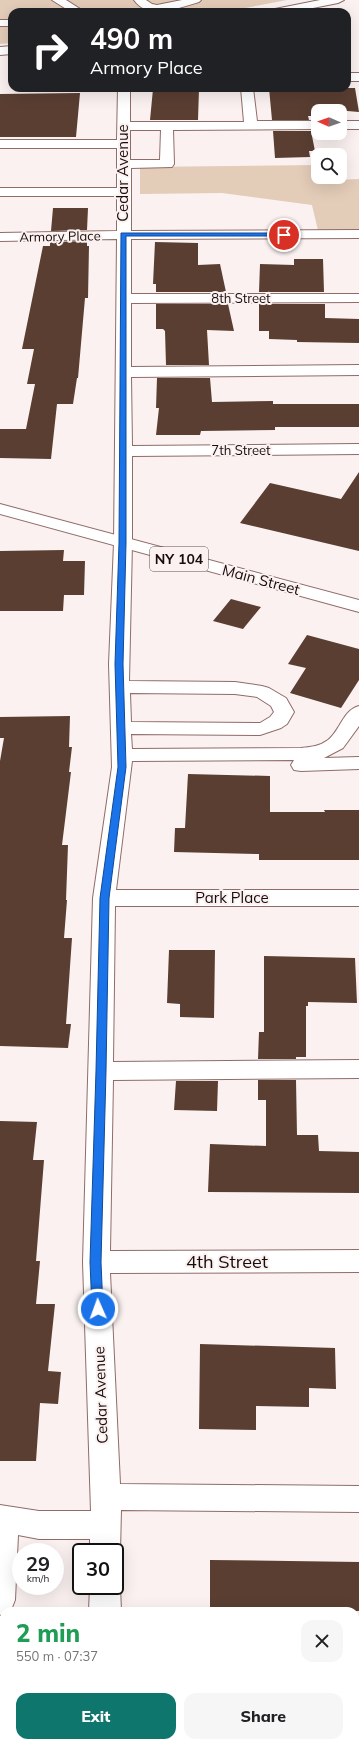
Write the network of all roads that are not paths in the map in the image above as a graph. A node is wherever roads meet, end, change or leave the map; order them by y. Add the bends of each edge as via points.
1 (58, 0) edge
2 (170, 0) edge
3 (195, 0) edge
4 (338, 0) edge
5 (72, 8) edge
6 (149, 8) edge
7 (158, 8) edge
8 (296, 8) edge
9 (124, 92) edge
10 (247, 92) edge
11 (251, 125) junction
12 (311, 125) edge
13 (347, 125) edge
14 (359, 125) edge
15 (167, 126) junction
16 (0, 144) edge
17 (123, 145) junction
18 (0, 192) edge
19 (123, 192) junction
20 (123, 234) junction
21 (359, 234) edge
22 (0, 237) edge
23 (359, 298) edge
24 (123, 299) junction
25 (359, 370) edge
26 (123, 372) junction
27 (359, 449) edge
28 (123, 451) junction
29 (0, 510) edge
30 (123, 543) junction
31 (359, 606) edge
32 (120, 687) junction
33 (359, 712) edge
34 (122, 728) junction
35 (122, 761) junction
36 (359, 763) edge
37 (104, 898) junction
38 (359, 898) edge
39 (359, 1069) edge
40 (101, 1071) junction
41 (359, 1261) edge
42 (96, 1262) junction
43 (359, 1499) edge
44 (2, 1519) edge
45 (105, 1525) edge
46 (105, 1595) edge
47 (0, 1600) edge
48 (105, 1607) edge

1 - 5 street
2 - 6 street
3 - 7 street
4 - 8 street
9 - 17 street, Cedar Avenue
10 - 11 street
11 - 12 street
11 - 15 street
13 - 14 street
15 - 17 street
15 - 17 street via 167,164
16 - 17 street
17 - 19 street, Cedar Avenue
18 - 19 street
19 - 20 street, Cedar Avenue
20 - 21 street, Armory Place
20 - 22 street, Armory Place
20 - 24 street, Cedar Avenue
23 - 24 street, 8th Street
24 - 26 street, Cedar Avenue
25 - 26 street
26 - 28 street, Cedar Avenue
27 - 28 street, 7th Street
28 - 30 street, Cedar Avenue
29 - 30 street, Main Street / NY 104
30 - 31 street, Main Street / NY 104
30 - 32 street, Cedar Avenue via 119,626
32 - 34 street, Cedar Avenue
32 - 34 street via 235,688 262,692 279,702 284,712 279,721 272,726 260,729
33 - 35 street via 336,744 321,752
34 - 35 street, Cedar Avenue
35 - 36 street
35 - 37 street, Cedar Avenue
37 - 38 street, Park Place
37 - 40 street, Cedar Avenue
39 - 40 street
40 - 42 street, Cedar Avenue
41 - 42 street, 4th Street
42 - 45 street, Cedar Avenue
43 - 45 street
44 - 45 street via 38,1525
44 - 47 street
46 - 48 street

